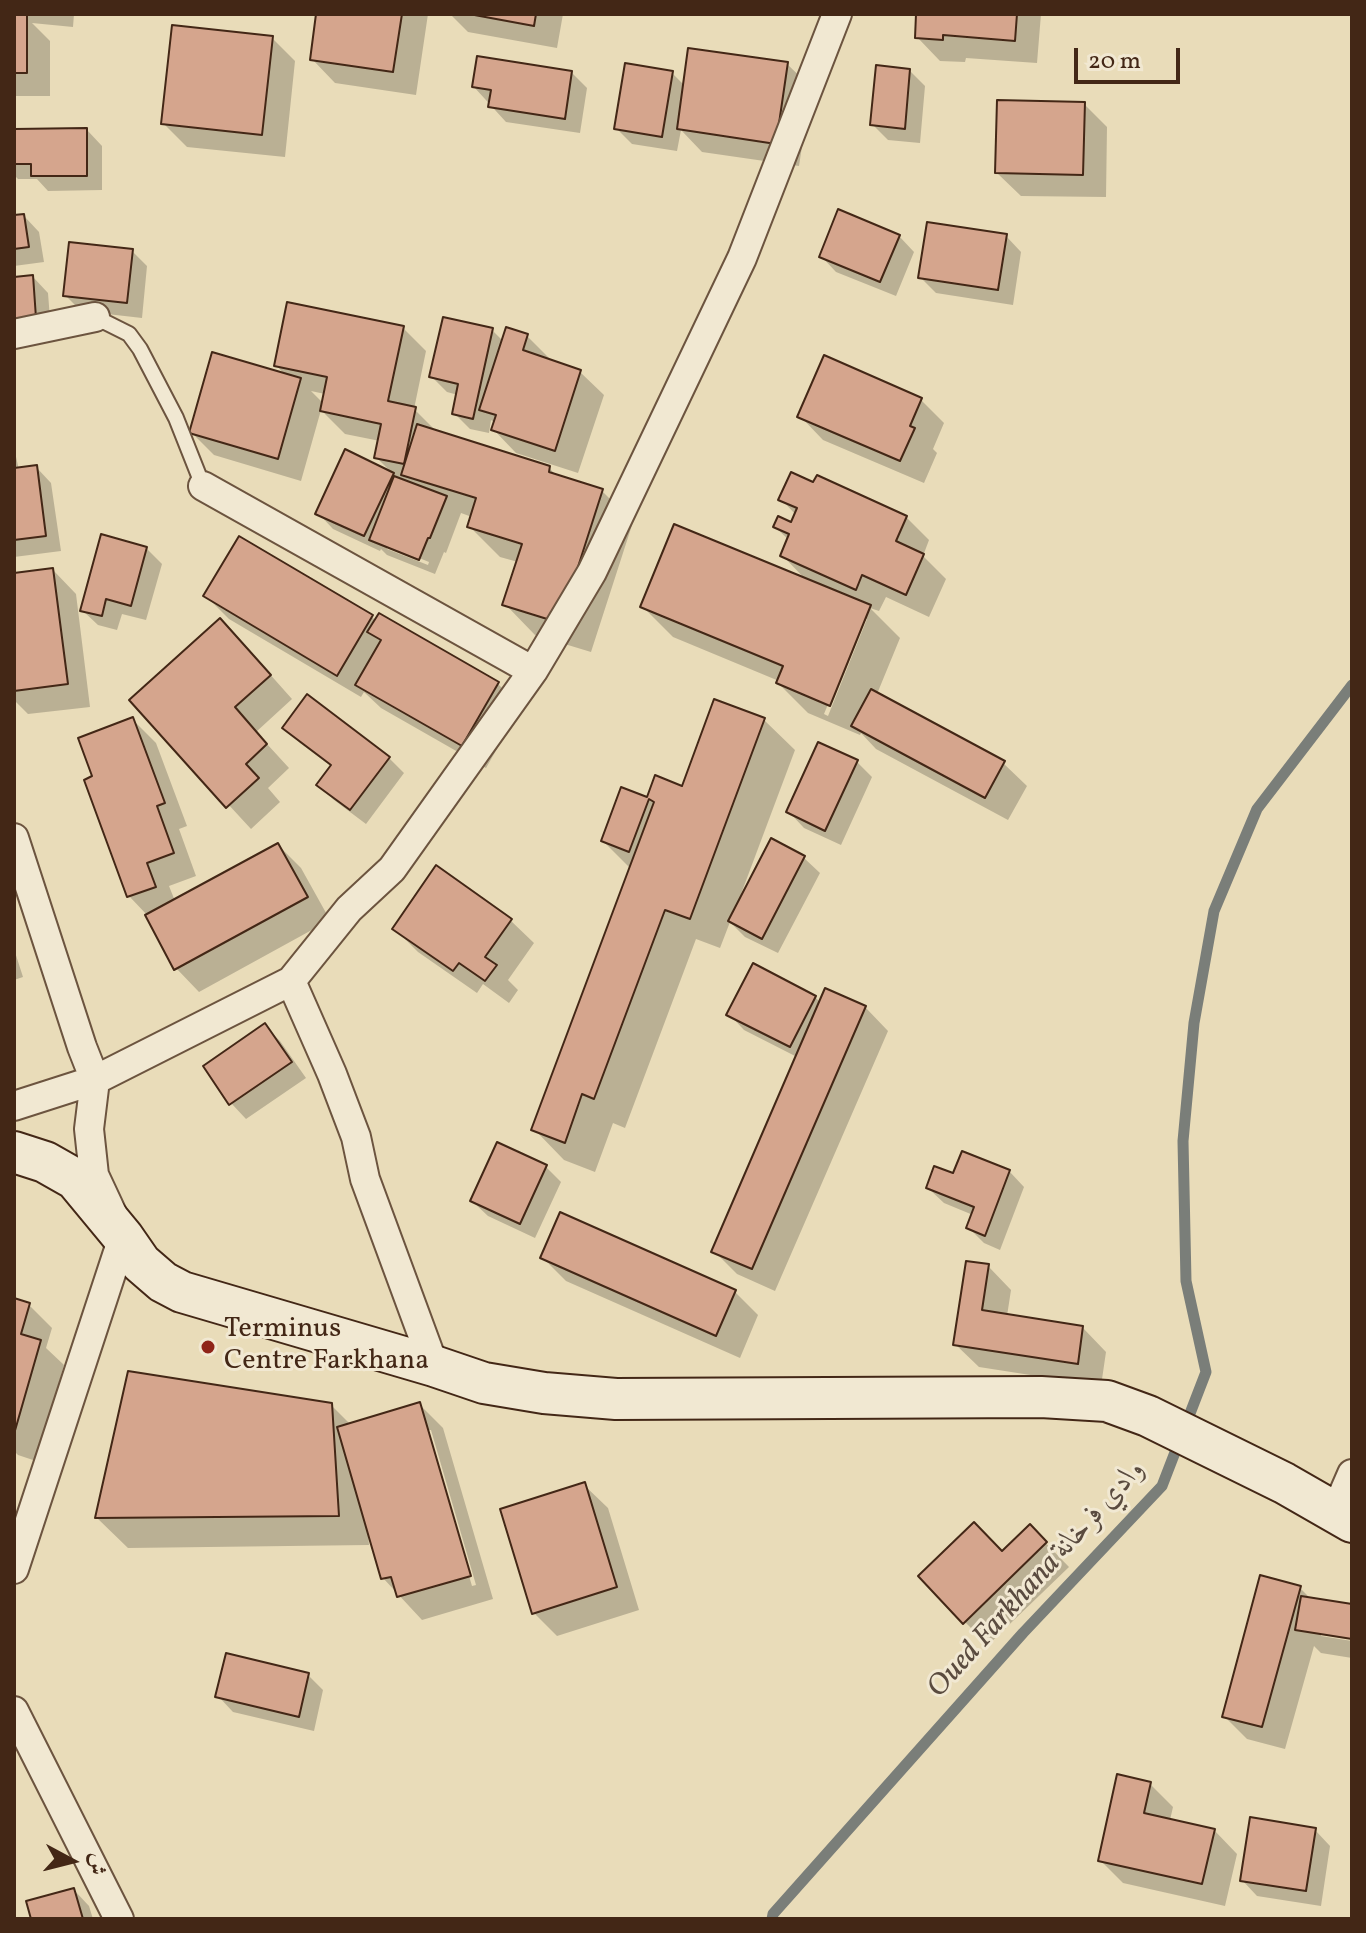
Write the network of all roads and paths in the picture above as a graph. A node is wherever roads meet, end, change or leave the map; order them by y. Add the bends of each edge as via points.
1 (837, 14) edge
2 (95, 317) joint
3 (14, 334) edge
4 (203, 486) joint
5 (533, 671) junction
6 (14, 838) edge
7 (291, 981) junction
8 (95, 1080) junction
9 (14, 1106) edge
10 (14, 1152) edge
11 (123, 1237) junction
12 (434, 1366) junction
13 (1352, 1474) edge
14 (1344, 1518) edge
15 (14, 1569) edge
16 (14, 1711) edge
17 (119, 1919) edge

1 - 5 street via 742,258 592,572
2 - 3 street
2 - 4 lane via 129,334 140,349
4 - 5 street
5 - 7 street via 392,869 349,909
6 - 8 street
7 - 8 street
7 - 12 street via 356,1137 365,1179
8 - 9 street
8 - 11 street via 89,1129 94,1175
10 - 11 street via 75,1179
11 - 12 street via 141,1263 182,1292
11 - 15 street
12 - 14 street via 484,1383 616,1399 1107,1401 1284,1483
13 - 14 street
16 - 17 street

